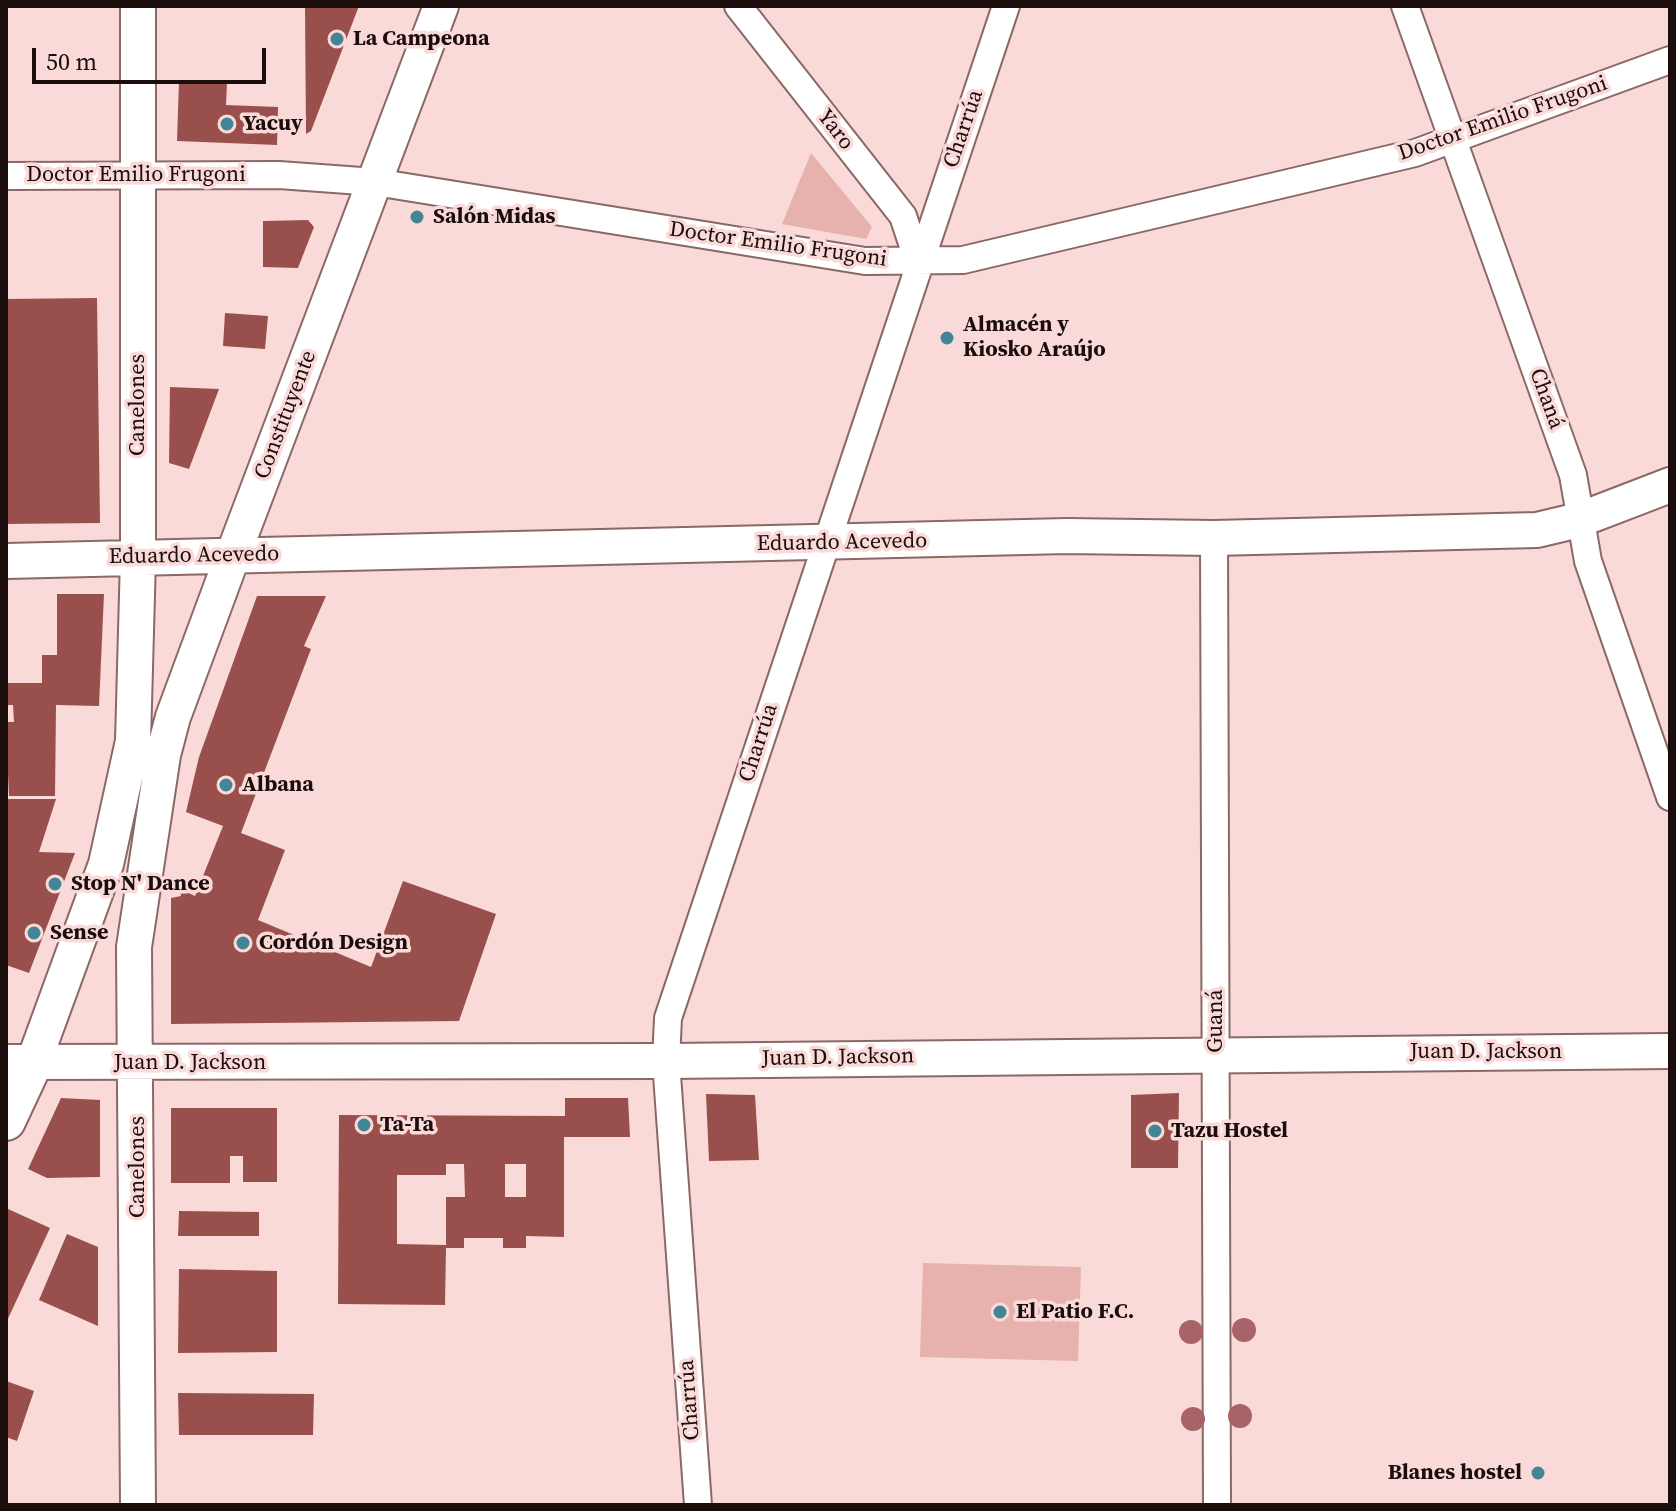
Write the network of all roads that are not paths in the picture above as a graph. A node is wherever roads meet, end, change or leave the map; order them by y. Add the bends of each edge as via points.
1 (138, 6) edge
2 (441, 6) edge
3 (738, 6) edge
4 (1006, 6) edge
5 (1405, 6) edge
6 (1670, 60) edge
7 (1453, 140) junction
8 (138, 175) junction
9 (6, 176) edge
10 (375, 182) junction
11 (918, 261) junction
12 (1670, 485) edge
13 (1579, 520) junction
14 (1214, 538) junction
15 (825, 543) junction
16 (233, 555) junction
17 (138, 558) junction
18 (6, 561) edge
19 (1665, 766) edge
20 (1670, 797) edge
21 (151, 831) joint
22 (1670, 1051) edge
23 (1216, 1053) junction
24 (666, 1061) junction
25 (20, 1062) edge
26 (137, 1064) junction
27 (6, 1121) edge
28 (138, 1505) edge
29 (698, 1505) edge
30 (1217, 1505) edge

1 - 8 street, Canelones
2 - 10 street, Constituyente
3 - 11 street, Yaro via 903,216
4 - 11 street, Charrúa
5 - 7 street, Chaná
6 - 7 street, Doctor Emilio Frugoni
7 - 11 street, Doctor Emilio Frugoni via 963,260
7 - 13 street, Chaná via 1573,475
8 - 9 street, Doctor Emilio Frugoni
8 - 10 street, Doctor Emilio Frugoni via 279,175
8 - 17 street, Canelones
10 - 11 street, Doctor Emilio Frugoni via 865,261
10 - 16 street, Constituyente
11 - 15 street, Charrúa via 911,295
12 - 13 street, Eduardo Acevedo
13 - 14 street, Eduardo Acevedo via 1537,530
13 - 19 street, Chaná via 1588,561
14 - 15 street, Eduardo Acevedo
14 - 23 street, Guaná
15 - 16 street, Eduardo Acevedo
15 - 24 street, Charrúa via 668,1018
16 - 17 street, Eduardo Acevedo
16 - 21 street, Constituyente via 173,717
17 - 18 street, Eduardo Acevedo
17 - 25 street, Canelones via 136,712 121,802 106,864
19 - 20 street, Chaná
21 - 26 street, Canelones via 134,947
22 - 23 street, Juan D. Jackson
23 - 24 street, Juan D. Jackson
23 - 30 street, Guaná
24 - 26 street, Juan D. Jackson
24 - 29 street, Charrúa
25 - 26 street, Juan D. Jackson
25 - 27 main road
26 - 28 street, Canelones

